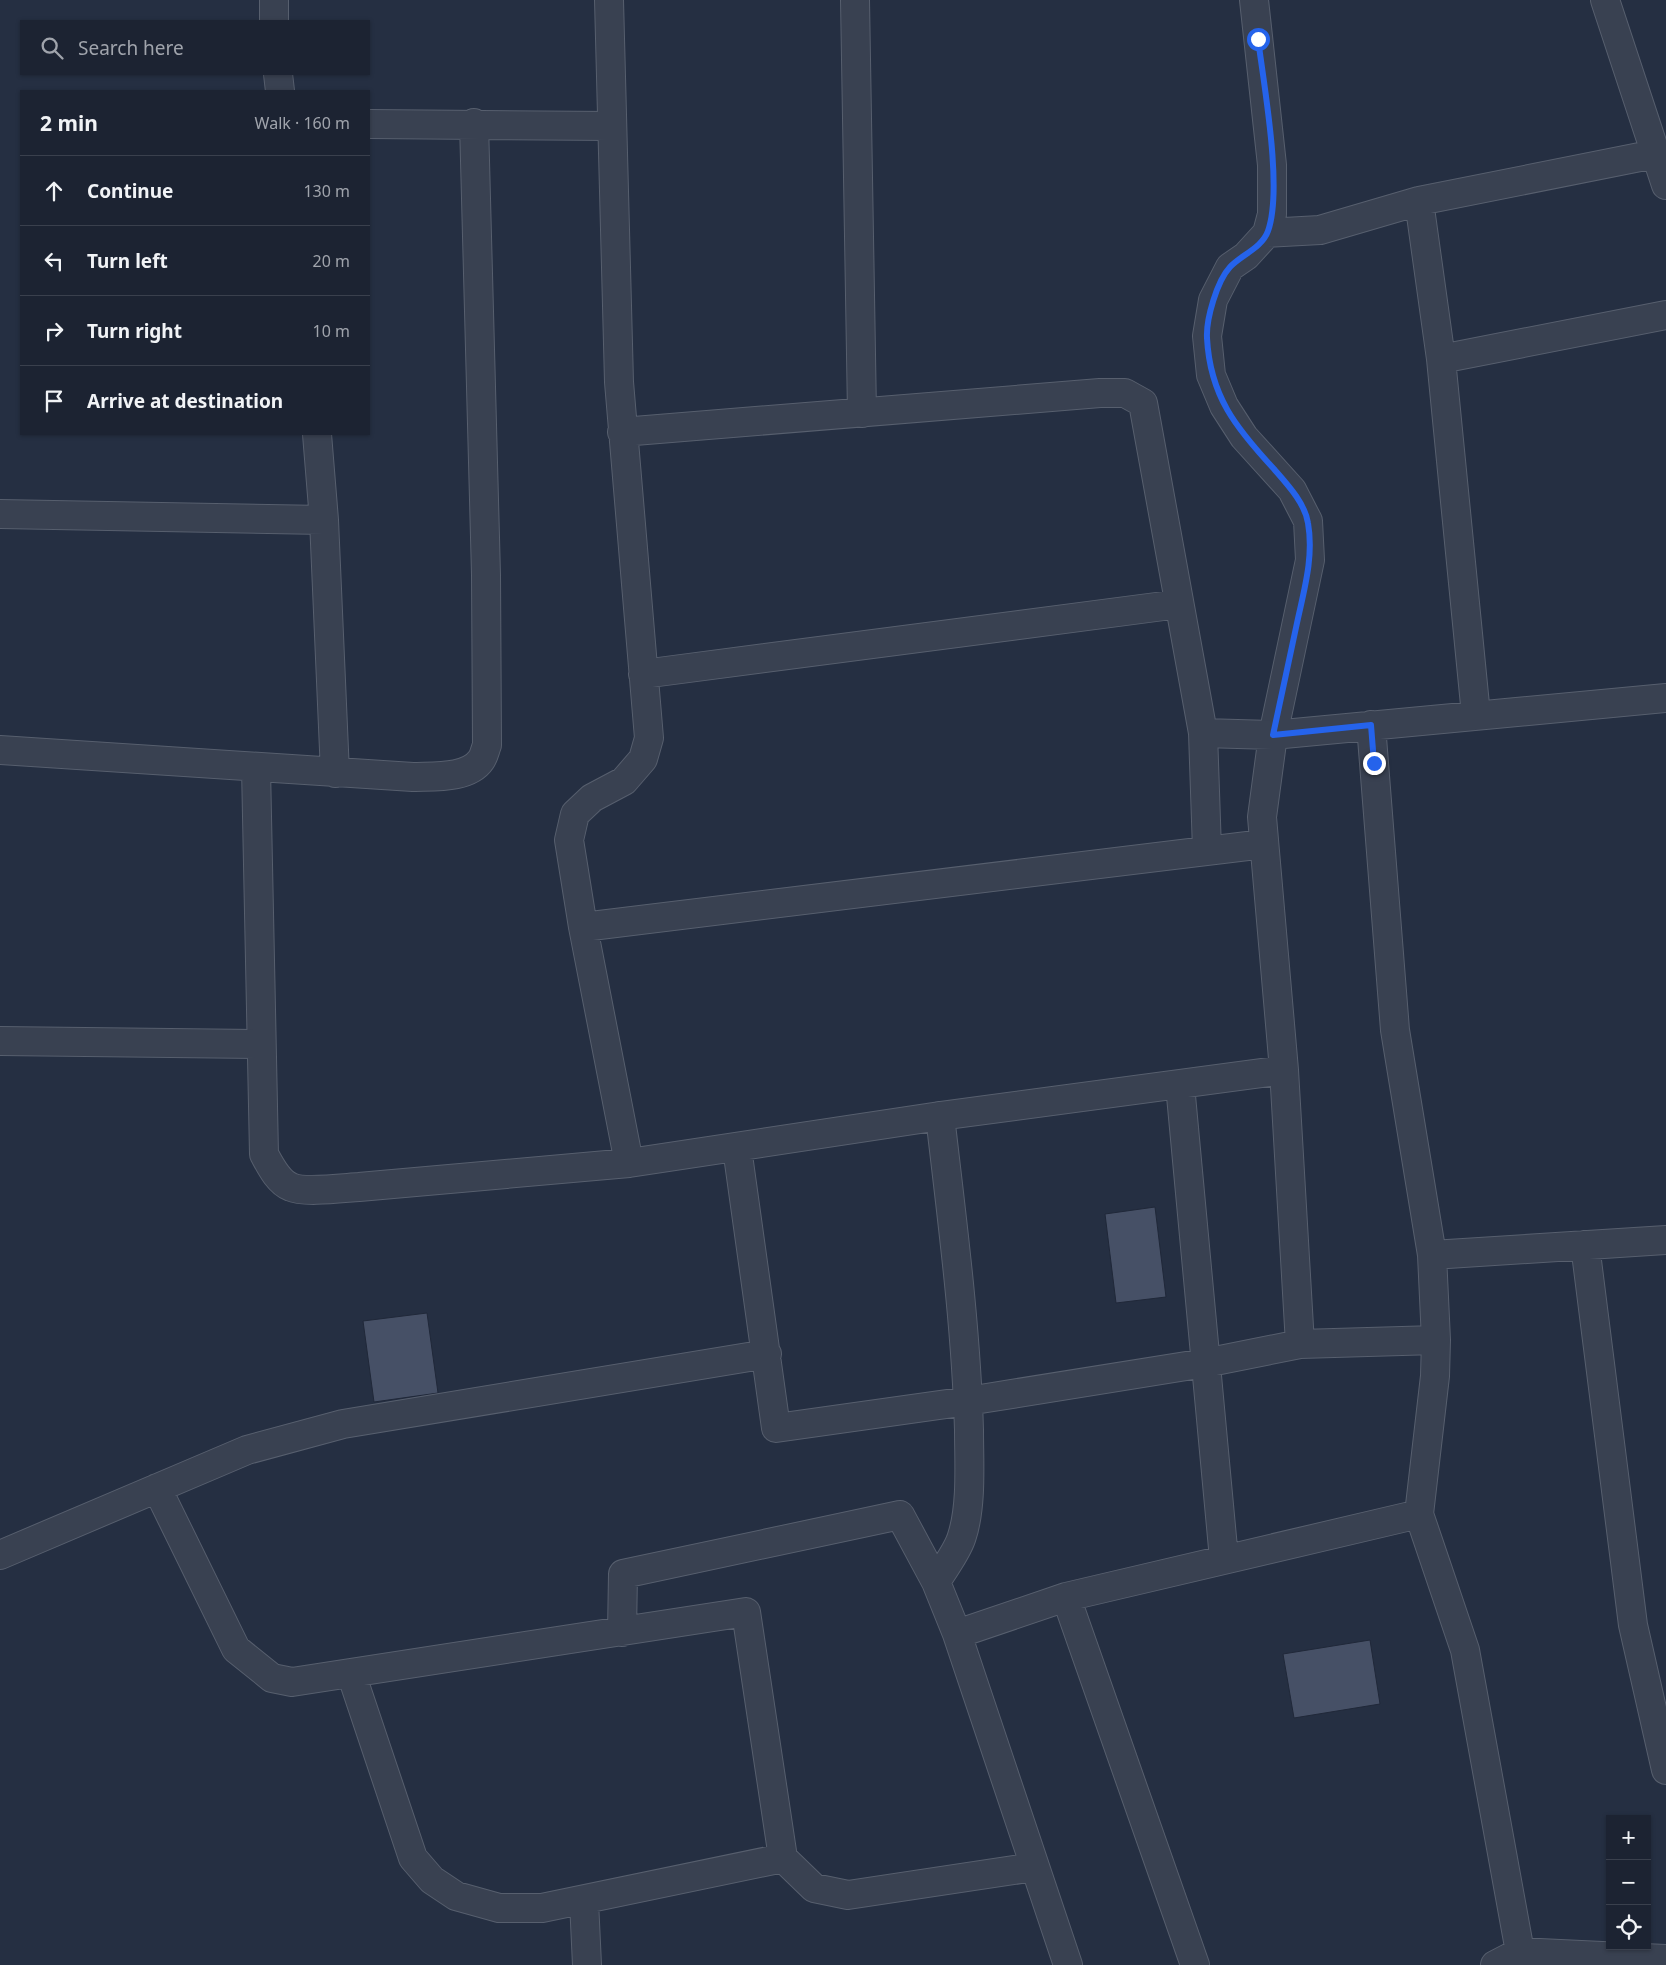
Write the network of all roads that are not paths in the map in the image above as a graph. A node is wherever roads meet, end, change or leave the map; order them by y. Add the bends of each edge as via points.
1 (274, 0) edge
2 (608, 0) edge
3 (855, 0) edge
4 (1254, 0) edge
5 (1606, 0) edge
6 (274, 20) edge
7 (278, 75) edge
8 (280, 90) edge
9 (474, 123) junction
10 (370, 124) edge
11 (611, 126) junction
12 (1655, 154) junction
13 (1666, 185) edge
14 (1419, 201) junction
15 (1267, 233) junction
16 (1666, 314) edge
17 (1441, 359) junction
18 (862, 412) junction
19 (622, 432) junction
20 (317, 435) edge
21 (0, 514) edge
22 (324, 520) junction
23 (1180, 604) junction
24 (643, 674) junction
25 (1666, 698) edge
26 (1476, 715) junction
27 (1371, 725) junction
28 (1203, 733) junction
29 (1273, 735) junction
30 (0, 750) edge
31 (256, 768) junction
32 (335, 773) junction
33 (1264, 844) junction
34 (1207, 850) junction
35 (583, 927) junction
36 (0, 1041) edge
37 (261, 1044) junction
38 (1284, 1070) junction
39 (1180, 1085) junction
40 (940, 1116) junction
41 (737, 1148) junction
42 (629, 1163) junction
43 (1666, 1240) edge
44 (1585, 1246) junction
45 (1432, 1255) junction
46 (1436, 1340) junction
47 (1300, 1344) junction
48 (767, 1354) junction
49 (1205, 1363) junction
50 (968, 1401) junction
51 (157, 1488) junction
52 (1419, 1514) junction
53 (0, 1555) edge
54 (1224, 1559) junction
55 (936, 1582) junction
56 (1066, 1597) junction
57 (622, 1632) junction
58 (957, 1634) junction
59 (351, 1673) junction
60 (1666, 1770) edge
61 (783, 1858) junction
62 (1034, 1867) junction
63 (584, 1901) junction
64 (1520, 1952) junction
65 (1666, 1959) edge
66 (587, 1965) edge
67 (1068, 1965) edge
68 (1195, 1965) edge
69 (1495, 1965) edge

1 - 6 street
2 - 11 street
3 - 18 street
4 - 15 street via 1272,165 1272,214
5 - 12 street
7 - 8 street
9 - 10 street
9 - 11 street
9 - 32 street via 486,574 487,745 481,761 458,773 413,777
11 - 19 street
12 - 13 street
12 - 14 street
14 - 15 street via 1320,230
14 - 17 street
15 - 29 street via 1246,256 1230,267 1213,300 1207,336 1211,374 1224,406 1244,437 1292,490 1308,521 1310,560
16 - 17 street
17 - 26 street
18 - 19 street
18 - 23 street via 1100,393 1126,393 1143,403
19 - 24 street
20 - 22 street
21 - 22 street
22 - 32 street
23 - 24 street
23 - 28 street
24 - 35 street via 649,738 643,759 624,781 592,798 575,814 568,840
25 - 26 street
26 - 27 street
27 - 29 street
27 - 45 street via 1395,1030
28 - 29 street
28 - 34 street
29 - 33 street via 1262,817
30 - 31 street
31 - 32 street
31 - 37 street
33 - 34 street
33 - 38 street
34 - 35 street
35 - 42 street
36 - 37 street
37 - 42 street via 264,1154 276,1176 291,1188 359,1187
38 - 39 street
38 - 47 street
39 - 40 street
39 - 49 street
40 - 41 street
40 - 50 street via 955,1241
41 - 42 street
41 - 48 street
43 - 44 street
44 - 45 street
44 - 60 street via 1633,1625
45 - 46 street
46 - 47 street
46 - 52 street via 1435,1376
47 - 49 street
48 - 50 street via 776,1428
48 - 51 street via 343,1424 247,1450
49 - 50 street
49 - 54 street
50 - 55 street via 968,1497 962,1536
51 - 53 street
51 - 59 street via 236,1649 272,1678 292,1682
52 - 54 street
52 - 64 street via 1465,1650
54 - 56 street
55 - 57 street via 900,1515 623,1574
55 - 58 street
56 - 58 street
56 - 68 street
57 - 59 street
57 - 61 street via 746,1612
58 - 62 street
59 - 63 street via 413,1858 432,1880 456,1896 499,1908 542,1908
61 - 62 street via 814,1888 848,1895
61 - 63 street
62 - 67 street
63 - 66 street
64 - 65 street
64 - 69 street

